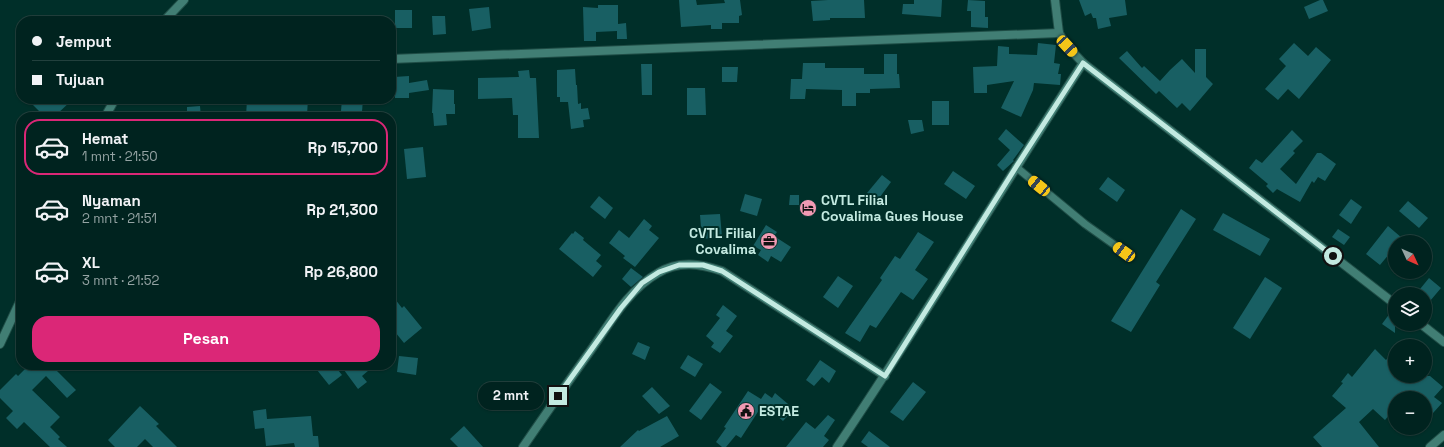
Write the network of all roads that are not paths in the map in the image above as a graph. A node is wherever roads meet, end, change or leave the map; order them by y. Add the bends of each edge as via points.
1 (184, 0) edge
2 (1054, 0) edge
3 (169, 16) edge
4 (1059, 33) junction
5 (396, 59) edge
6 (1083, 63) junction
7 (1016, 167) junction
8 (1124, 252) dead end
9 (1388, 299) edge
10 (16, 309) edge
11 (1430, 331) edge
12 (1444, 342) edge
13 (0, 344) edge
14 (885, 376) junction
15 (1444, 435) edge
16 (523, 447) edge
17 (837, 447) edge
18 (1430, 447) edge

1 - 3 street
2 - 4 street
4 - 5 street
4 - 6 street
6 - 7 street
6 - 9 street
7 - 8 lane via 1085,224
7 - 14 street
10 - 13 street
11 - 12 street
14 - 16 street via 722,271 703,265 679,265 659,272 642,283 625,303
14 - 17 street
15 - 18 street

